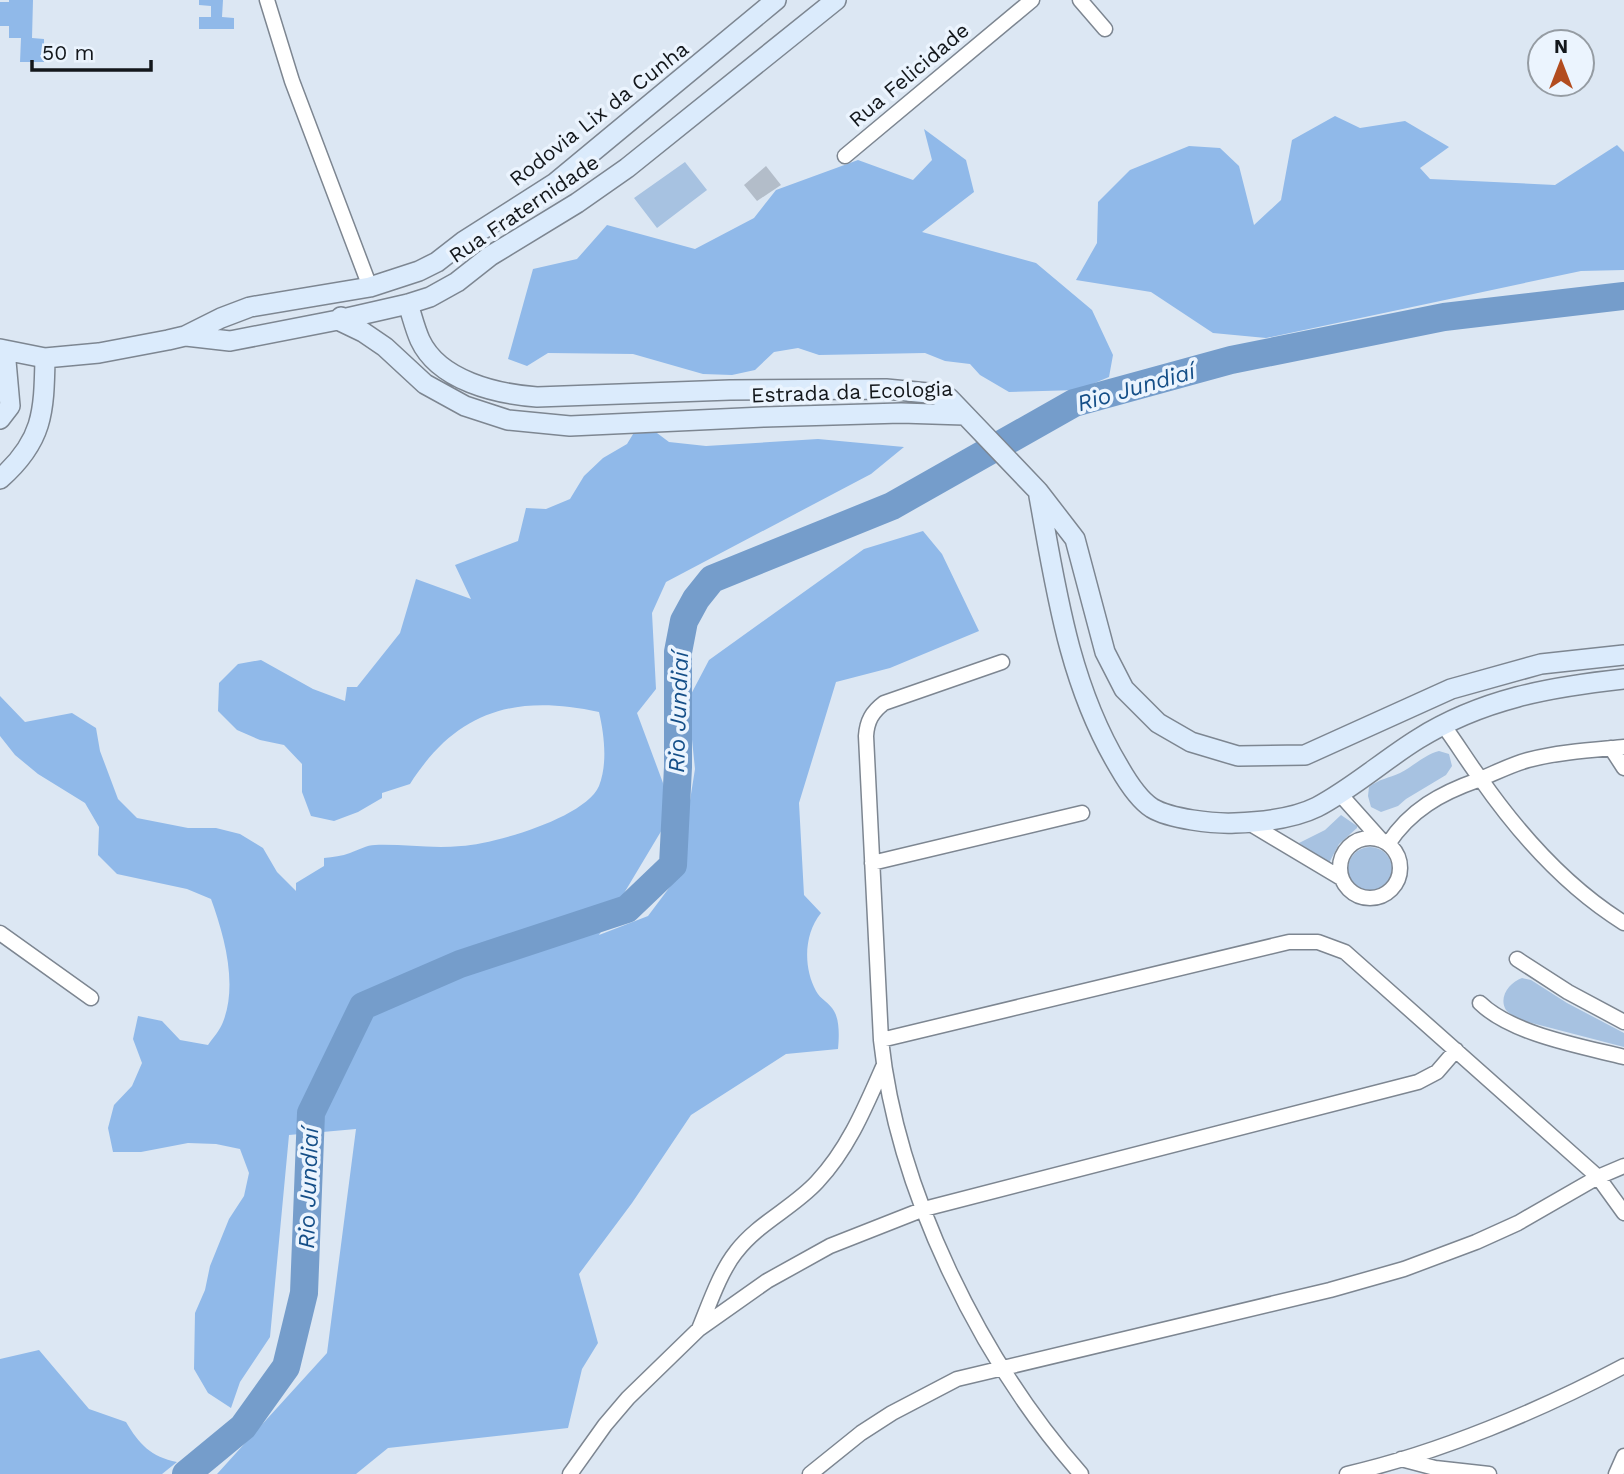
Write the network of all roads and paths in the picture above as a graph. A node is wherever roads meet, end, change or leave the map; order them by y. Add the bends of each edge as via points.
1 (267, 0) edge
2 (776, 0) edge
3 (836, 0) edge
4 (1032, 0) edge
5 (1080, 0) edge
6 (1105, 29) dead end
7 (845, 156) dead end
8 (370, 287) junction
9 (408, 304) junction
10 (338, 320) junction
11 (185, 336) junction
12 (3, 349) edge
13 (46, 358) junction
14 (964, 415) junction
15 (0, 419) edge
16 (0, 479) edge
17 (1038, 491) junction
18 (1624, 655) edge
19 (1002, 662) dead end
20 (1624, 679) edge
21 (1443, 725) junction
22 (1617, 747) edge
23 (1624, 768) edge
24 (1480, 779) junction
25 (1339, 793) junction
26 (1082, 813) dead end
27 (1249, 823) junction
28 (1385, 842) junction
29 (872, 863) junction
30 (1341, 878) junction
31 (1624, 923) edge
32 (0, 933) edge
33 (1517, 959) dead end
34 (91, 998) dead end
35 (1480, 1003) dead end
36 (1624, 1022) edge
37 (881, 1040) junction
38 (1456, 1050) junction
39 (1624, 1057) edge
40 (883, 1065) junction
41 (1624, 1166) edge
42 (1598, 1177) junction
43 (924, 1209) junction
44 (1624, 1213) edge
45 (699, 1329) junction
46 (1624, 1366) edge
47 (1003, 1368) junction
48 (1624, 1456) edge
49 (1400, 1459) junction
50 (570, 1474) edge
51 (810, 1474) edge
52 (1081, 1474) edge
53 (1351, 1474) edge
54 (1489, 1474) edge
55 (1616, 1474) edge

1 - 8 street via 292,81
2 - 8 street, Rodovia Lix da Cunha via 555,183 437,262
3 - 9 street, Rua Fraternidade via 627,168 457,282
4 - 7 street, Rua Felicidade
5 - 6 street
8 - 9 street
8 - 10 street
8 - 11 street, Rodovia Lix da Cunha via 250,307
9 - 10 street, Rua Fraternidade
9 - 14 street, Estrada da Ecologia via 421,343 439,363 466,382 507,395 886,389 949,398
10 - 11 street, Rua Fraternidade via 230,341
10 - 14 street, Estrada da Ecologia via 384,347 425,384 465,406 508,420 570,426 901,413
11 - 13 street, Rodovia Lix da Cunha
12 - 13 street, Rodovia Lix da Cunha
12 - 15 street via 10,406
13 - 16 street via 37,434
14 - 17 street
17 - 18 street via 1075,539 1105,652 1124,689 1158,723 1191,742 1238,757 1305,755 1451,689 1541,664
17 - 27 street via 1068,647 1088,706 1130,785 1152,808 1206,822
19 - 29 street via 892,699 872,715 866,736
20 - 21 street via 1517,695
21 - 24 street
21 - 25 street
22 - 23 street
22 - 24 street via 1547,756
24 - 28 street via 1422,807
24 - 31 street via 1569,883
25 - 27 street via 1315,808
25 - 28 street
26 - 29 street
27 - 30 street
28 - 30 street via 1364,839 1349,846 1340,861
28 - 30 street via 1398,858 1399,875 1384,895 1359,896
29 - 37 street
32 - 34 street
33 - 36 street
35 - 39 street via 1520,1028
37 - 38 street via 1308,941 1345,952
37 - 40 street
38 - 42 street
38 - 43 street via 1437,1072 1418,1082
40 - 43 street via 901,1147
40 - 45 street via 838,1157 791,1206 736,1252
41 - 42 street
42 - 44 street
42 - 47 street via 1518,1223 1404,1269
43 - 45 street via 798,1263
43 - 47 street via 959,1291
45 - 50 street via 628,1398
46 - 49 street via 1525,1413
47 - 51 street via 957,1379 924,1395 861,1433
47 - 52 street
48 - 55 street
49 - 53 street
49 - 54 street

